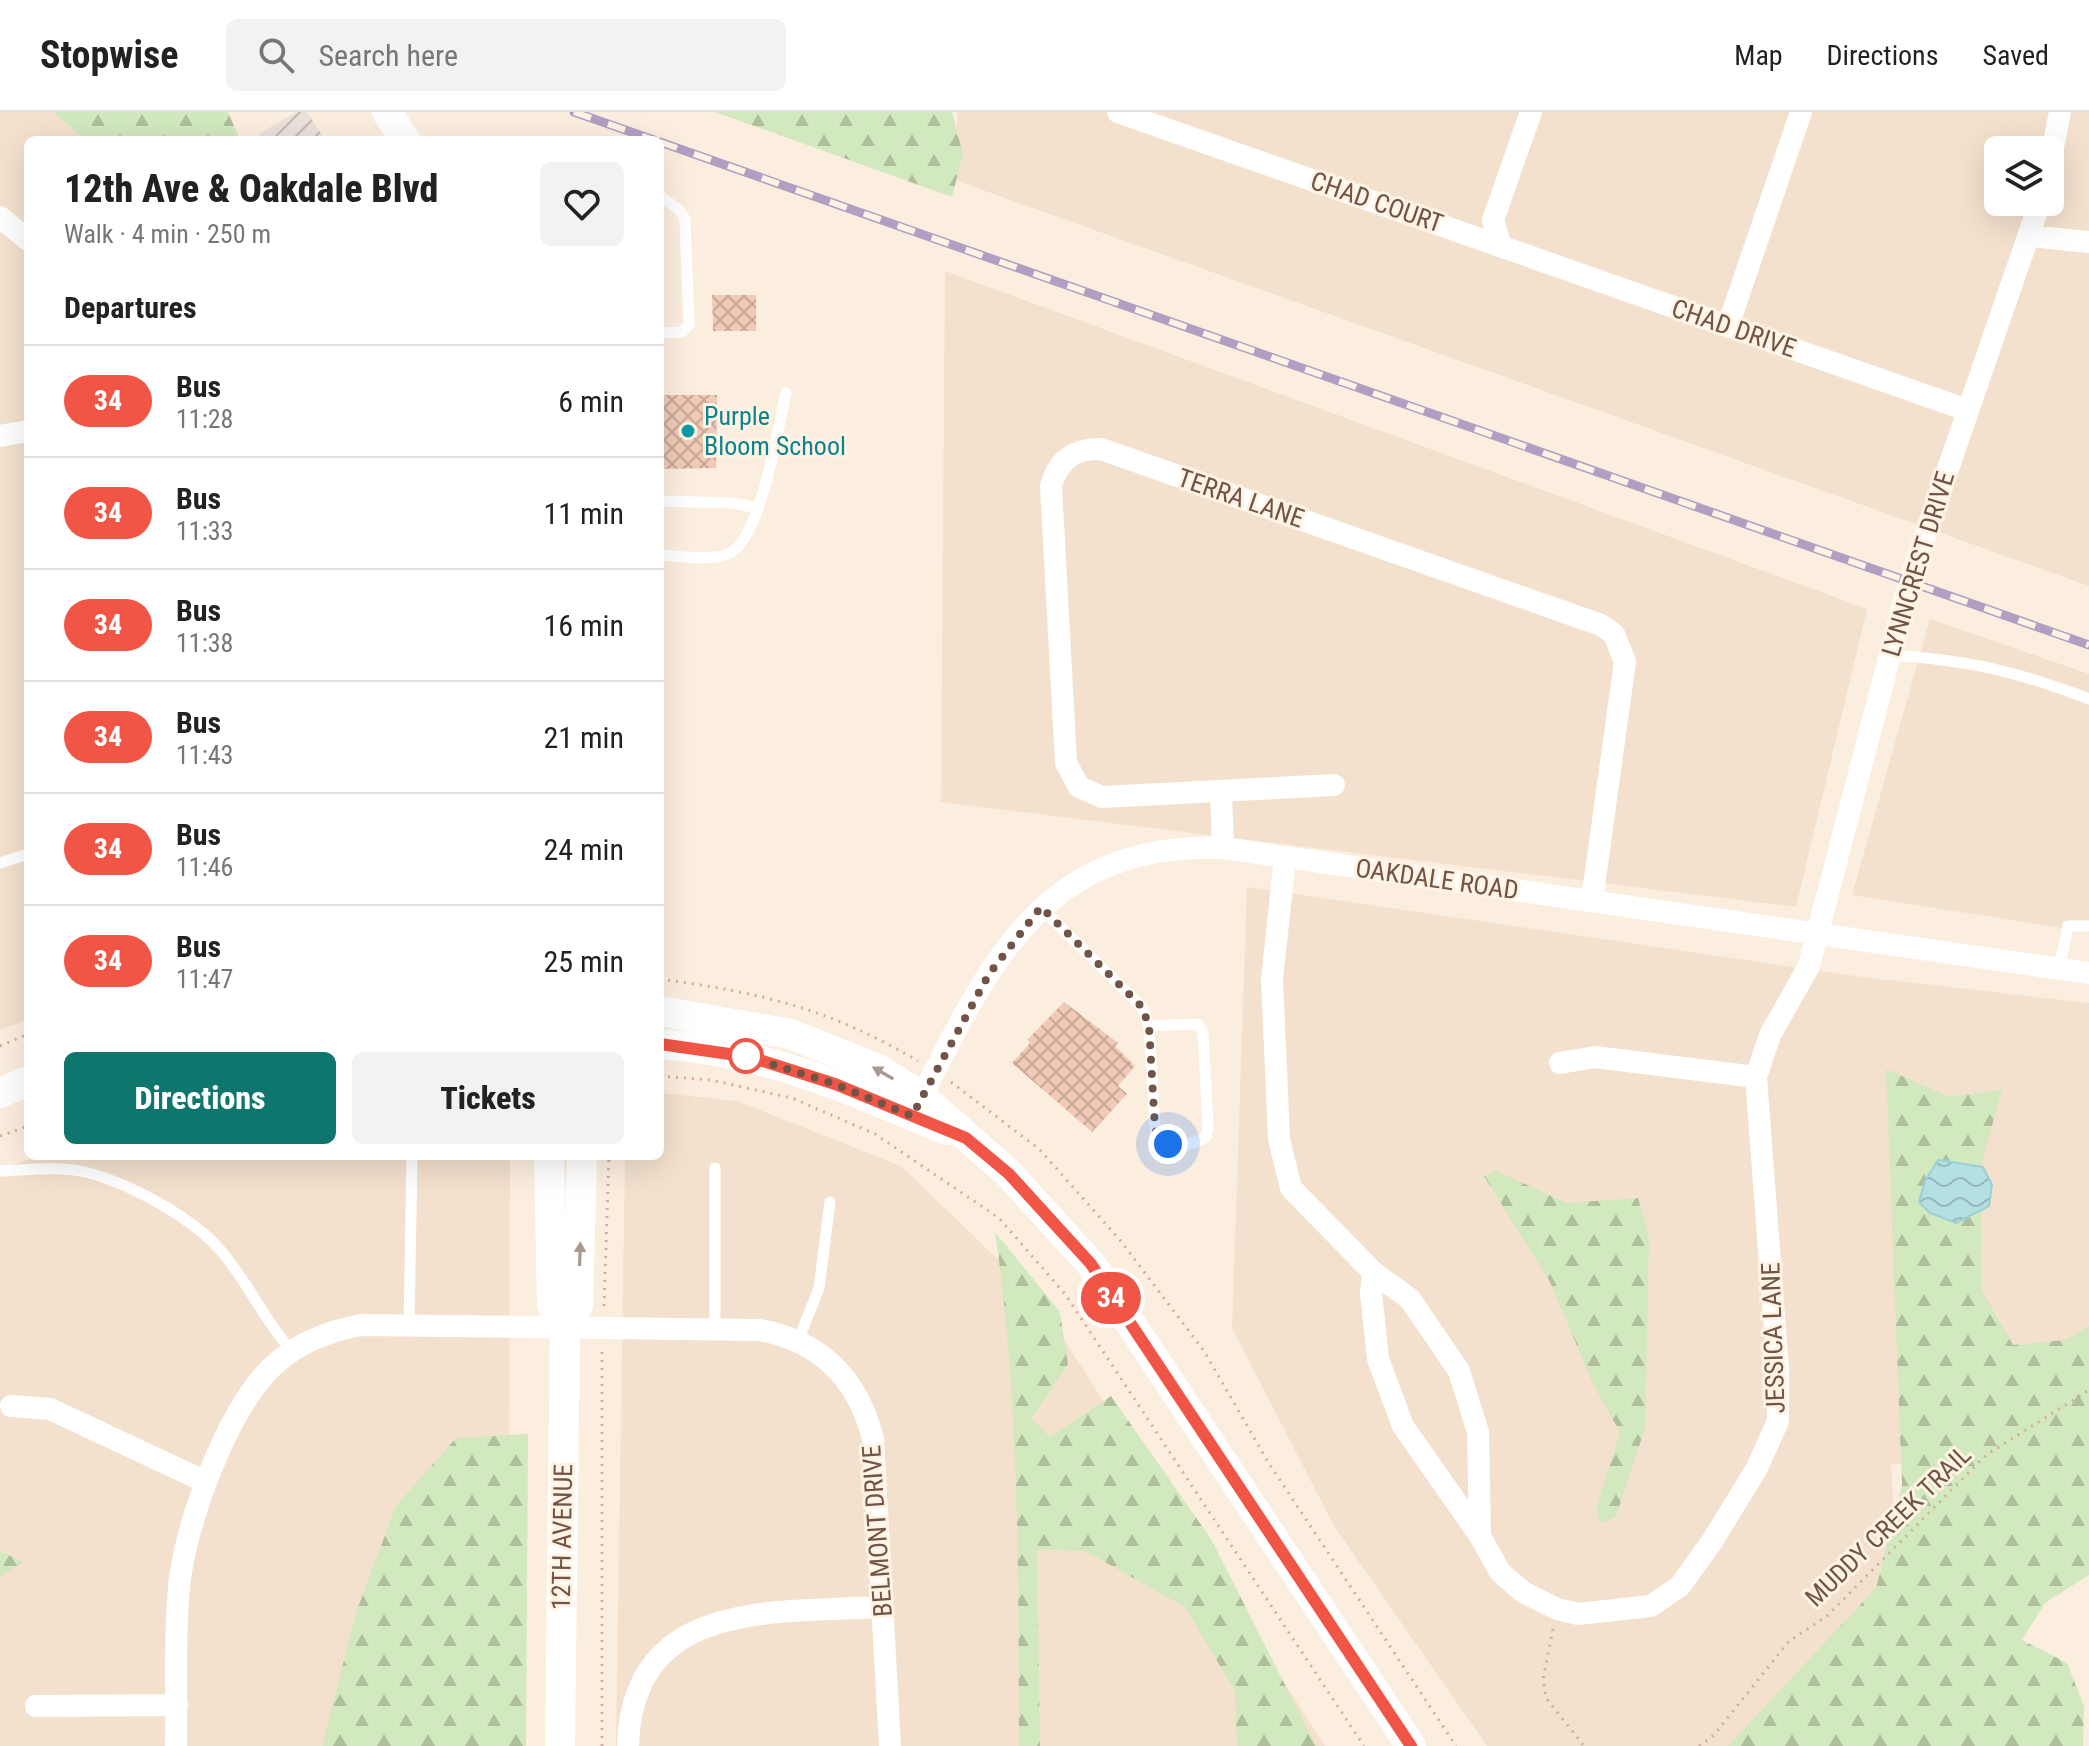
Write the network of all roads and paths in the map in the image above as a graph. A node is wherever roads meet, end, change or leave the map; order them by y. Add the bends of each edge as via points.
1 (387, 112) edge
2 (1118, 112) edge
3 (1531, 112) edge
4 (1801, 112) edge
5 (2060, 112) edge
6 (402, 136) edge
7 (2055, 136) edge
8 (664, 199) edge
9 (2036, 216) edge
10 (0, 217) edge
11 (2030, 236) junction
12 (24, 237) edge
13 (2089, 242) edge
14 (1501, 246) junction
15 (1728, 326) junction
16 (664, 333) edge
17 (786, 393) dead end
18 (1967, 410) junction
19 (24, 432) edge
20 (0, 436) edge
21 (664, 501) edge
22 (757, 508) junction
23 (664, 555) edge
24 (1890, 655) junction
25 (2089, 699) edge
26 (1334, 785) dead end
27 (1221, 791) junction
28 (1223, 848) junction
29 (24, 855) edge
30 (1285, 858) junction
31 (0, 863) edge
32 (1592, 900) junction
33 (1041, 907) junction
34 (2089, 926) edge
35 (1817, 933) junction
36 (2059, 969) junction
37 (2089, 973) edge
38 (664, 1012) edge
39 (1149, 1026) junction
40 (24, 1036) edge
41 (664, 1045) edge
42 (0, 1046) edge
43 (1560, 1063) dead end
44 (664, 1076) edge
45 (1756, 1077) junction
46 (24, 1083) edge
47 (0, 1093) edge
48 (917, 1106) junction
49 (24, 1127) edge
50 (0, 1136) edge
51 (412, 1160) edge
52 (549, 1160) edge
53 (582, 1160) edge
54 (609, 1160) edge
55 (715, 1168) dead end
56 (0, 1171) edge
57 (830, 1202) dead end
58 (1373, 1272) junction
59 (409, 1326) junction
60 (565, 1328) junction
61 (602, 1328) junction
62 (715, 1329) junction
63 (798, 1341) junction
64 (291, 1350) junction
65 (2089, 1390) edge
66 (11, 1406) dead end
67 (206, 1482) junction
68 (1480, 1536) junction
69 (882, 1607) junction
70 (1557, 1609) junction
71 (177, 1705) junction
72 (36, 1706) dead end
73 (176, 1746) edge
74 (560, 1746) edge
75 (602, 1746) edge
76 (628, 1746) edge
77 (890, 1746) edge
78 (1364, 1746) edge
79 (1411, 1746) edge
80 (1584, 1746) edge
81 (1699, 1746) edge

1 - 6 main road
2 - 14 street, CHAD COURT
3 - 14 street via 1493,220
4 - 15 street
5 - 7 street
8 - 16 lane via 685,219 689,325 682,332
9 - 11 street, LYNNCREST DRIVE
10 - 12 street
11 - 13 street
11 - 18 street, LYNNCREST DRIVE
14 - 15 street, CHAD DRIVE
15 - 18 street, CHAD DRIVE
17 - 22 lane
18 - 24 street, LYNNCREST DRIVE
19 - 20 street
21 - 22 lane
22 - 23 lane via 747,537 727,554
24 - 25 lane via 1960,659 2036,678
24 - 35 street, LYNNCREST DRIVE
26 - 27 street, TERRA LANE
27 - 28 street
27 - 32 street, TERRA LANE via 1102,797 1079,787 1070,775 1051,486 1062,461 1074,453 1101,449 1601,625 1614,634 1625,662
28 - 30 street, OAKDALE ROAD
28 - 33 street, OAKDALE ROAD via 1156,850 1122,858 1071,883
29 - 31 lane
30 - 32 street, OAKDALE ROAD
30 - 58 street, JESSICA LANE via 1272,979 1279,1139 1291,1188
32 - 35 street, OAKDALE ROAD
33 - 39 lane via 1142,1007
33 - 48 street, OAKDALE ROAD via 989,974
34 - 36 lane via 2068,926
35 - 36 street, OAKDALE ROAD
35 - 45 street, JESSICA LANE via 1809,966 1770,1035
36 - 37 street, OAKDALE ROAD
48 -> 38 main road via 878,1069 790,1034
39 - 39 lane via 1159,1141 1196,1143 1206,1137 1208,1127 1203,1033 1198,1024
40 - 42 path
41 - 48 main road via 750,1057
43 - 45 street via 1595,1057
44 - 78 path via 711,1080 792,1098 875,1134 999,1218 1065,1294
45 - 70 street, JESSICA LANE via 1778,1421 1757,1468 1680,1586 1651,1606 1578,1614
46 - 47 main road
48 - 79 main road via 966,1138 1035,1198 1091,1264
49 - 50 path
51 - 59 lane
52 - 60 main road, 12TH AVENUE via 552,1305
60 -> 53 main road, 12TH AVENUE via 578,1305
54 - 61 path
55 - 62 lane
56 - 64 lane via 87,1173 198,1227 222,1252
57 - 63 lane via 819,1288
58 - 68 street, JESSICA LANE via 1378,1359 1403,1426
58 - 68 street, JESSICA LANE via 1410,1299 1459,1371 1478,1432
59 - 60 street, BELMONT DRIVE
59 - 64 street, BELMONT DRIVE via 361,1325
60 - 61 street, BELMONT DRIVE
60 - 74 main road, 12TH AVENUE
61 - 62 street, BELMONT DRIVE
61 - 75 path
62 - 63 street, BELMONT DRIVE via 759,1330
63 - 69 street, BELMONT DRIVE via 844,1374 867,1415 873,1439
64 - 67 street via 256,1385
65 - 81 path, MUDDY CREEK TRAIL via 1986,1455 1827,1616 1789,1641 1714,1735
66 - 67 street via 50,1409
67 - 71 street via 185,1546 179,1588
68 - 70 street, JESSICA LANE via 1500,1572 1523,1592
69 - 76 street via 749,1615 697,1629 648,1674 630,1719
69 - 77 street, BELMONT DRIVE
70 - 80 path via 1543,1679 1546,1698
71 - 72 street
71 - 73 street

